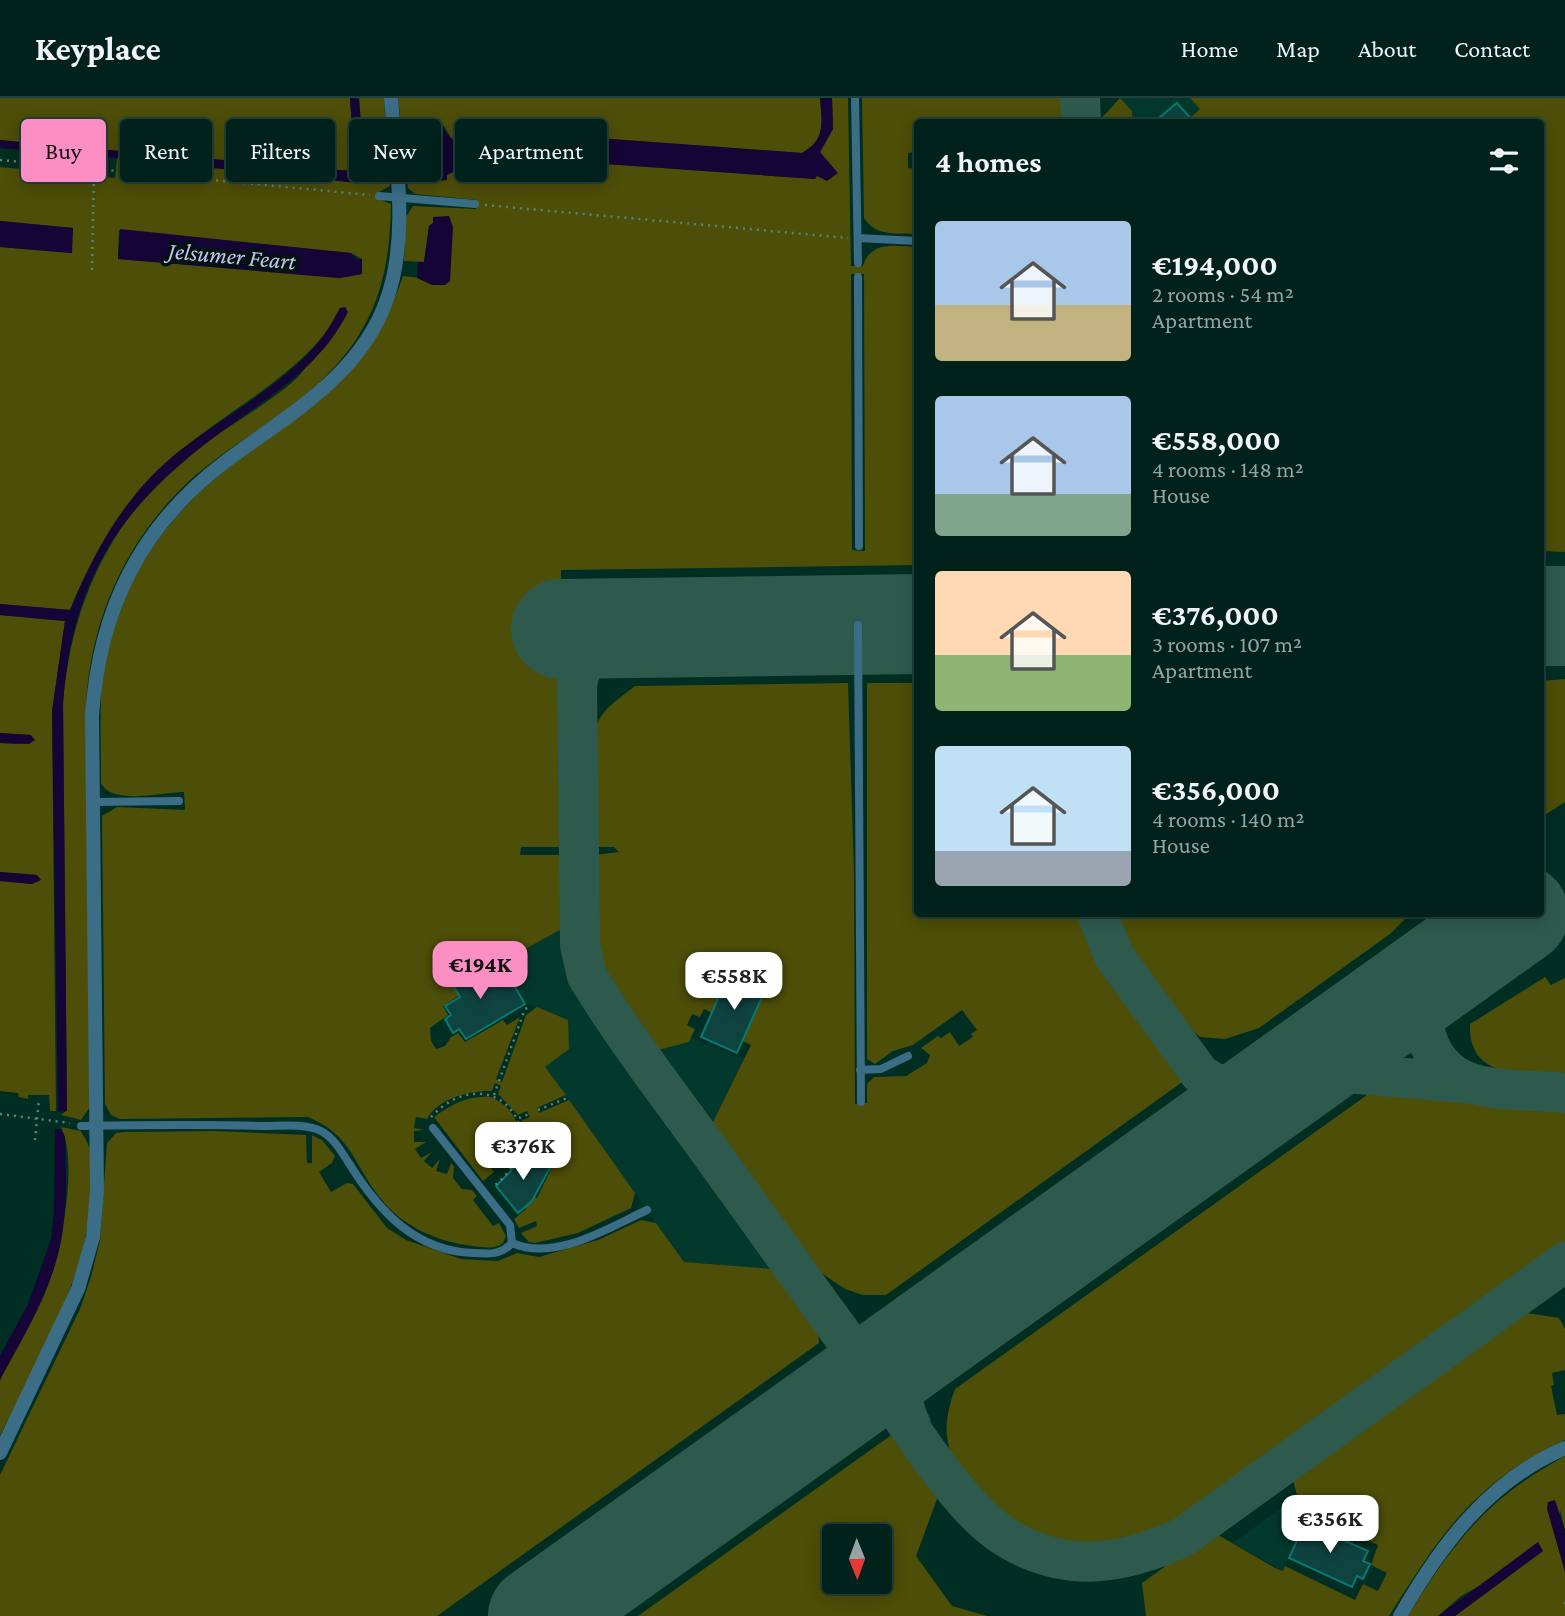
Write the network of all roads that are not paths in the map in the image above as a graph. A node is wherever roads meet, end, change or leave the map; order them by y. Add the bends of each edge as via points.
1 (391, 98) edge
2 (855, 98) edge
3 (379, 196) road end
4 (398, 197) junction
5 (475, 204) road end
6 (858, 238) junction
7 (914, 241) edge
8 (858, 263) dead end
9 (858, 277) dead end
10 (859, 546) dead end
11 (858, 625) dead end
12 (179, 801) dead end
13 (93, 802) junction
14 (908, 1056) dead end
15 (860, 1070) junction
16 (861, 1102) dead end
17 (81, 1126) road end
18 (97, 1126) junction
19 (433, 1128) road end
20 (647, 1210) dead end
21 (512, 1243) junction
22 (1565, 1448) edge
23 (0, 1453) edge
24 (1400, 1616) edge

1 - 4 street
2 - 6 lane
3 - 4 lane
4 - 5 lane
4 - 13 street via 391,284 364,342 327,388 194,487 158,527 125,578 105,628 94,686
6 - 7 lane
6 - 8 lane
9 - 10 lane
11 - 15 lane
12 - 13 lane
13 - 18 street
14 - 15 lane via 881,1069
15 - 16 lane
17 - 18 lane
18 - 21 lane via 213,1124 320,1131 337,1145 380,1210 420,1239 462,1253 495,1254
18 - 23 street via 97,1191 87,1262 68,1315
19 - 21 lane via 510,1225
20 - 21 lane via 564,1244 533,1250
22 - 24 street via 1518,1475 1475,1511 1438,1554

